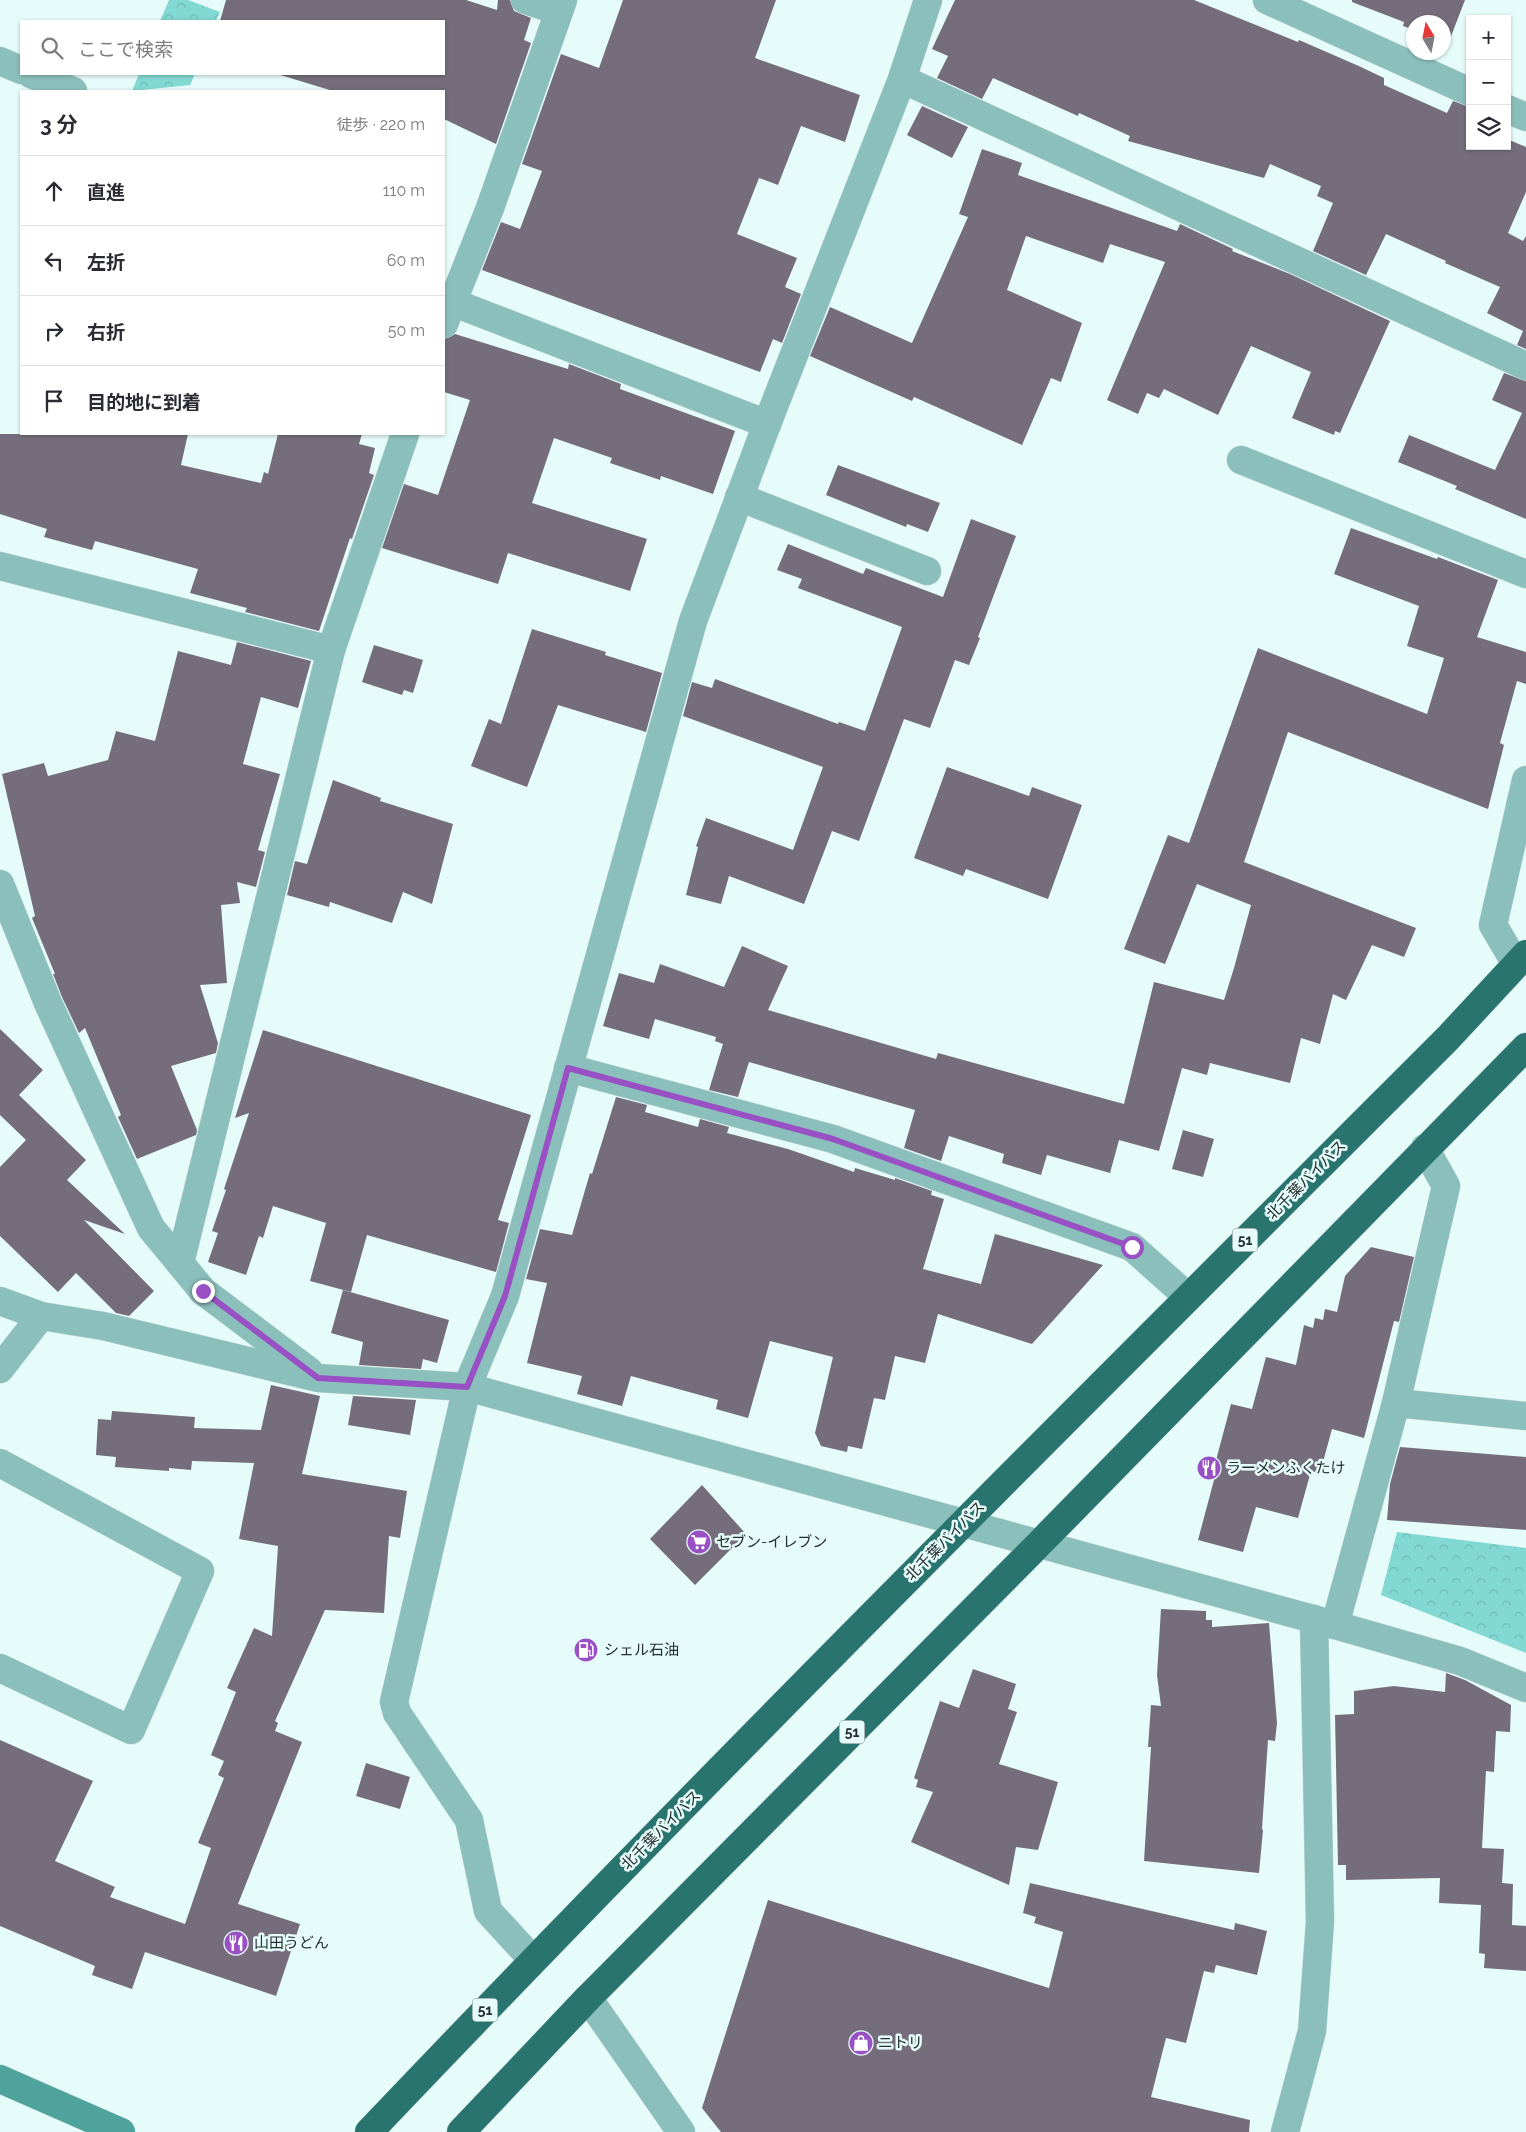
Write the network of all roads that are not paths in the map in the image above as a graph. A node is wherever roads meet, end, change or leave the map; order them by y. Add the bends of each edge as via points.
1 (525, 0) edge
2 (928, 0) edge
3 (1267, 0) edge
4 (561, 5) edge
5 (0, 61) edge
6 (20, 70) edge
7 (33, 75) edge
8 (902, 79) junction
9 (71, 90) edge
10 (1466, 90) edge
11 (1511, 111) edge
12 (1526, 117) edge
13 (446, 308) edge
14 (1526, 366) edge
15 (767, 424) junction
16 (405, 435) edge
17 (1241, 460) dead end
18 (739, 497) junction
19 (0, 566) edge
20 (927, 571) dead end
21 (1526, 574) edge
22 (332, 650) junction
23 (1526, 780) edge
24 (0, 884) edge
25 (1521, 959) edge
26 (1526, 1047) edge
27 (568, 1068) junction
28 (1425, 1148) junction
29 (180, 1263) junction
30 (1188, 1298) junction
31 (0, 1301) edge
32 (41, 1316) junction
33 (0, 1369) edge
34 (318, 1378) junction
35 (467, 1387) junction
36 (1396, 1403) junction
37 (1526, 1416) edge
38 (0, 1463) edge
39 (962, 1523) junction
40 (1038, 1545) junction
41 (1324, 1622) junction
42 (0, 1668) edge
43 (1526, 1688) edge
44 (533, 1960) junction
45 (588, 1998) junction
46 (0, 2079) edge
47 (121, 2132) edge
48 (369, 2132) edge
49 (461, 2132) edge
50 (681, 2132) edge
51 (1286, 2132) edge

1 - 4 street
2 - 8 street
3 - 10 street
4 - 13 street via 490,208
5 - 6 street
7 - 9 street
8 - 14 street
8 - 15 street
11 - 12 street
13 - 15 street
15 - 18 street
16 - 22 street
17 - 21 street
18 - 20 street
18 - 27 street via 693,621
19 - 22 street
22 - 29 street
23 - 25 street via 1493,924
24 - 29 street via 48,1003 151,1228
25 - 30 highway, 北千葉バイパス / 51 via 1448,1038
26 - 28 highway, 51
27 - 30 street via 833,1139 1132,1247
27 - 35 street via 505,1296
28 - 36 street via 1446,1186
28 - 40 highway, 51
29 - 34 street via 203,1291
30 - 39 highway, 北千葉バイパス / 51
31 - 32 street
32 - 33 street
32 - 34 street via 112,1328
34 - 35 street
35 - 39 street
35 - 44 street via 394,1702 397,1713 469,1820 488,1910
36 - 37 street
36 - 41 street
38 - 42 street via 200,1571 131,1730
39 - 40 street
39 - 44 highway, 北千葉バイパス / 51
40 - 41 street
40 - 45 highway, 51
41 - 43 street via 1460,1661
41 - 51 street via 1320,1922 1312,2030
44 - 48 highway, 北千葉バイパス / 51
45 - 49 highway, 51
45 - 50 street
46 - 47 street

